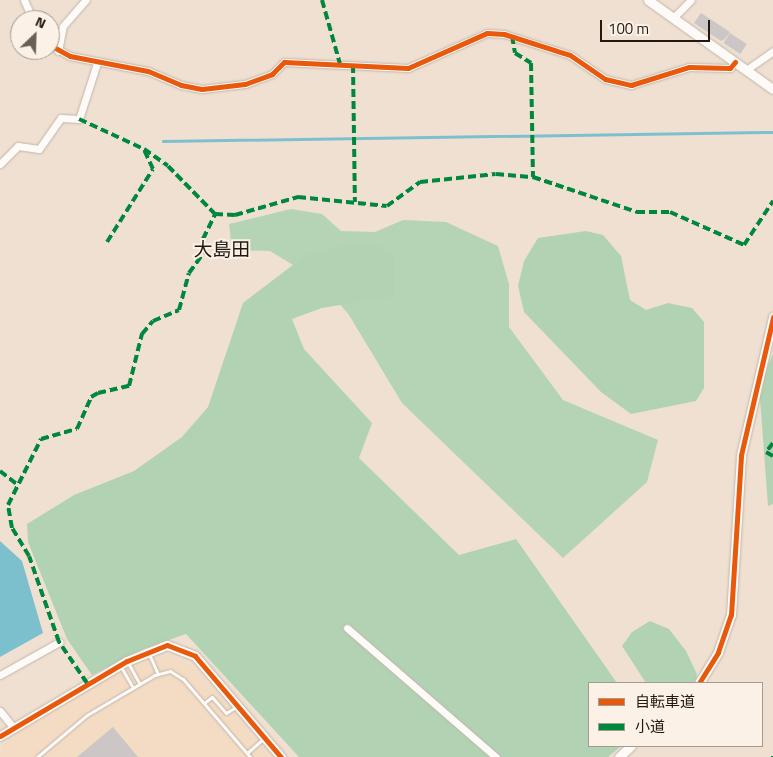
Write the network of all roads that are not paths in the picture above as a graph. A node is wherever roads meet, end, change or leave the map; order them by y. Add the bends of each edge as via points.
1 (648, 0) edge
2 (691, 0) edge
3 (88, 1) edge
4 (673, 18) junction
5 (60, 41) edge
6 (773, 51) edge
7 (60, 52) edge
8 (735, 62) junction
9 (97, 63) junction
10 (746, 70) junction
11 (772, 85) edge
12 (0, 164) edge
13 (773, 317) edge
14 (347, 628) dead end
15 (59, 642) dead end
16 (148, 651) junction
17 (123, 663) junction
18 (158, 674) junction
19 (0, 675) edge
20 (700, 682) edge
21 (140, 684) junction
22 (133, 688) junction
23 (204, 703) junction
24 (238, 705) junction
25 (0, 711) edge
26 (12, 726) junction
27 (0, 736) edge
28 (265, 738) junction
29 (630, 747) edge
30 (247, 753) junction
31 (37, 757) edge
32 (250, 757) edge
33 (281, 757) edge
34 (496, 757) edge
35 (619, 757) edge

1 - 4 street
2 - 4 street
3 - 5 street via 63,26
4 - 8 street
6 - 10 street
7 - 9 street
8 - 9 street via 730,68 689,67 631,85 605,79 570,55 504,34 487,33 408,68 284,62 272,74 219,88 181,86 148,71
8 - 10 street
9 - 12 street via 79,119 64,116 39,149 18,146
10 - 11 street
13 - 20 street via 741,455 731,616 718,652
14 - 34 street
15 - 19 street
16 - 17 street
16 - 18 lane
16 - 24 street via 167,645 188,651
17 - 21 lane
17 - 22 lane
17 - 26 street
18 - 21 lane
18 - 23 lane via 175,673
21 - 22 lane
22 - 31 lane via 87,715
23 - 24 lane via 212,697 227,713
23 - 30 lane
24 - 28 street
25 - 26 street
26 - 27 street
28 - 30 lane
28 - 33 street
29 - 35 street
30 - 32 lane

